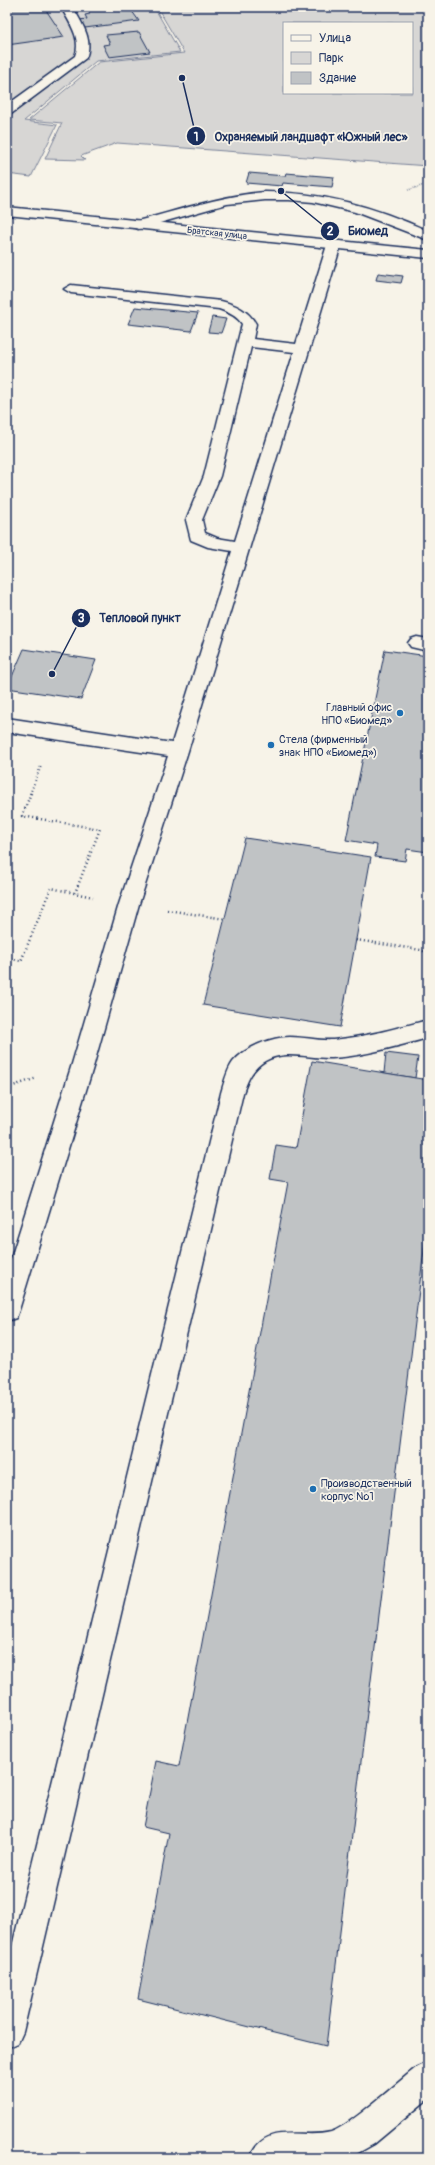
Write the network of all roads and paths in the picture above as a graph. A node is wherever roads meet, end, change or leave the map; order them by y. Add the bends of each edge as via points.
1 (67, 7) edge
2 (7, 111) edge
3 (7, 211) edge
4 (138, 225) junction
5 (428, 236) edge
6 (334, 245) junction
7 (428, 254) edge
8 (71, 289) dead end
9 (245, 342) junction
10 (302, 349) junction
11 (241, 547) junction
12 (7, 725) edge
13 (55, 733) junction
14 (179, 751) junction
15 (75, 893) junction
16 (129, 904) junction
17 (225, 919) dead end
18 (356, 940) dead end
19 (428, 954) edge
20 (7, 958) edge
21 (428, 1029) edge
22 (7, 1310) edge
23 (7, 2032) edge
24 (428, 2078) edge
25 (266, 2158) edge

1 - 2 main road via 84,42 84,51 80,58
3 - 4 main road, Братская улица
4 - 5 main road via 225,201 278,195 318,199 361,208 388,217
4 - 6 main road, Братская улица
6 - 7 main road, Братская улица
6 - 10 main road
8 - 9 main road via 221,305 246,317 249,324
9 - 10 main road
9 - 11 main road via 210,483 194,520 198,536 205,541
10 - 11 main road
11 - 14 main road
12 - 13 main road
13 - 14 main road
13 - 15 path via 22,816 100,829
14 - 16 main road
15 - 16 path
15 - 20 path via 51,888 21,961
16 - 17 path
16 - 22 main road
18 - 19 path via 421,950
21 - 23 main road via 366,1044 331,1049 289,1046 272,1049 257,1055 241,1068 232,1093
24 - 25 main road via 362,2132 335,2148 276,2151

